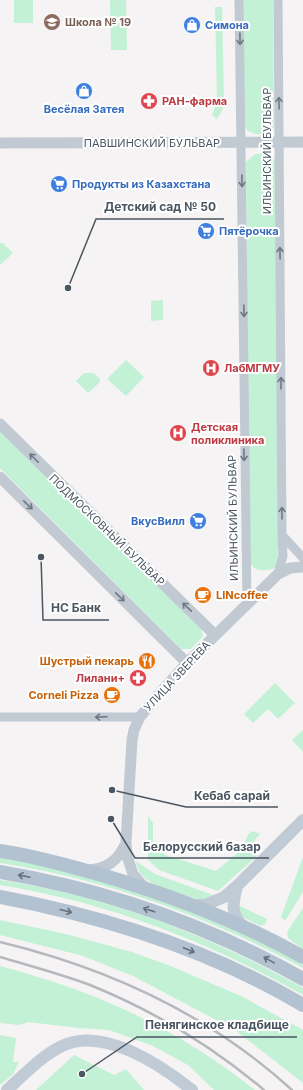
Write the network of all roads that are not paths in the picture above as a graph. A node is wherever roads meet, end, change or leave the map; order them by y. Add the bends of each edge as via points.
1 (239, 0) edge
2 (278, 0) edge
3 (241, 142) junction
4 (280, 142) junction
5 (303, 142) edge
6 (0, 143) edge
7 (0, 424) edge
8 (0, 477) edge
9 (282, 536) junction
10 (303, 558) edge
11 (303, 567) edge
12 (278, 574) junction
13 (247, 604) junction
14 (215, 635) junction
15 (187, 663) junction
16 (0, 716) edge
17 (140, 717) junction
18 (303, 820) edge
19 (126, 842) junction
20 (0, 851) edge
21 (81, 870) junction
22 (0, 872) edge
23 (237, 886) junction
24 (146, 888) junction
25 (0, 897) edge
26 (191, 904) junction
27 (243, 926) junction
28 (303, 957) edge
29 (303, 979) edge
30 (303, 1005) edge
31 (7, 1090) edge
32 (192, 1090) edge

1 -> 3 street, ИЛЬИНСКИЙ БУЛЬВАР
4 -> 2 street, ИЛЬИНСКИЙ БУЛЬВАР
3 - 4 street, ПАВШИНСКИЙ БУЛЬВАР
3 - 6 street, ПАВШИНСКИЙ БУЛЬВАР
3 -> 13 street, ИЛЬИНСКИЙ БУЛЬВАР
4 - 5 street, ПАВШИНСКИЙ БУЛЬВАР
9 -> 4 street, ИЛЬИНСКИЙ БУЛЬВАР
14 -> 7 street, ПОДМОСКОВНЫЙ БУЛЬВАР
8 -> 15 street
9 - 10 street
9 - 12 street, ИЛЬИНСКИЙ БУЛЬВАР via 283,556
11 - 12 street, УЛИЦА ЗВЕРЕВА via 290,568
12 - 13 street, УЛИЦА ЗВЕРЕВА
13 - 14 street, УЛИЦА ЗВЕРЕВА
14 - 15 street, УЛИЦА ЗВЕРЕВА
15 - 17 street, УЛИЦА ЗВЕРЕВА
17 -> 16 street, УЛИЦА ЗВЕРЕВА
17 - 19 street via 132,740
18 - 23 main road
19 - 21 street via 121,854 108,866
19 - 24 street via 128,861 133,874
20 - 21 main road
21 - 24 main road
29 -> 22 main road via 261,956 158,912 82,889
23 - 26 main road via 213,903
23 - 27 main road via 232,902 233,912 236,920
24 - 26 main road
25 -> 30 main road via 57,909 141,932 252,978
26 - 27 main road
27 - 28 main road
31 - 32 main road via 59,1048 69,1043 86,1041 112,1045 142,1057 164,1069

